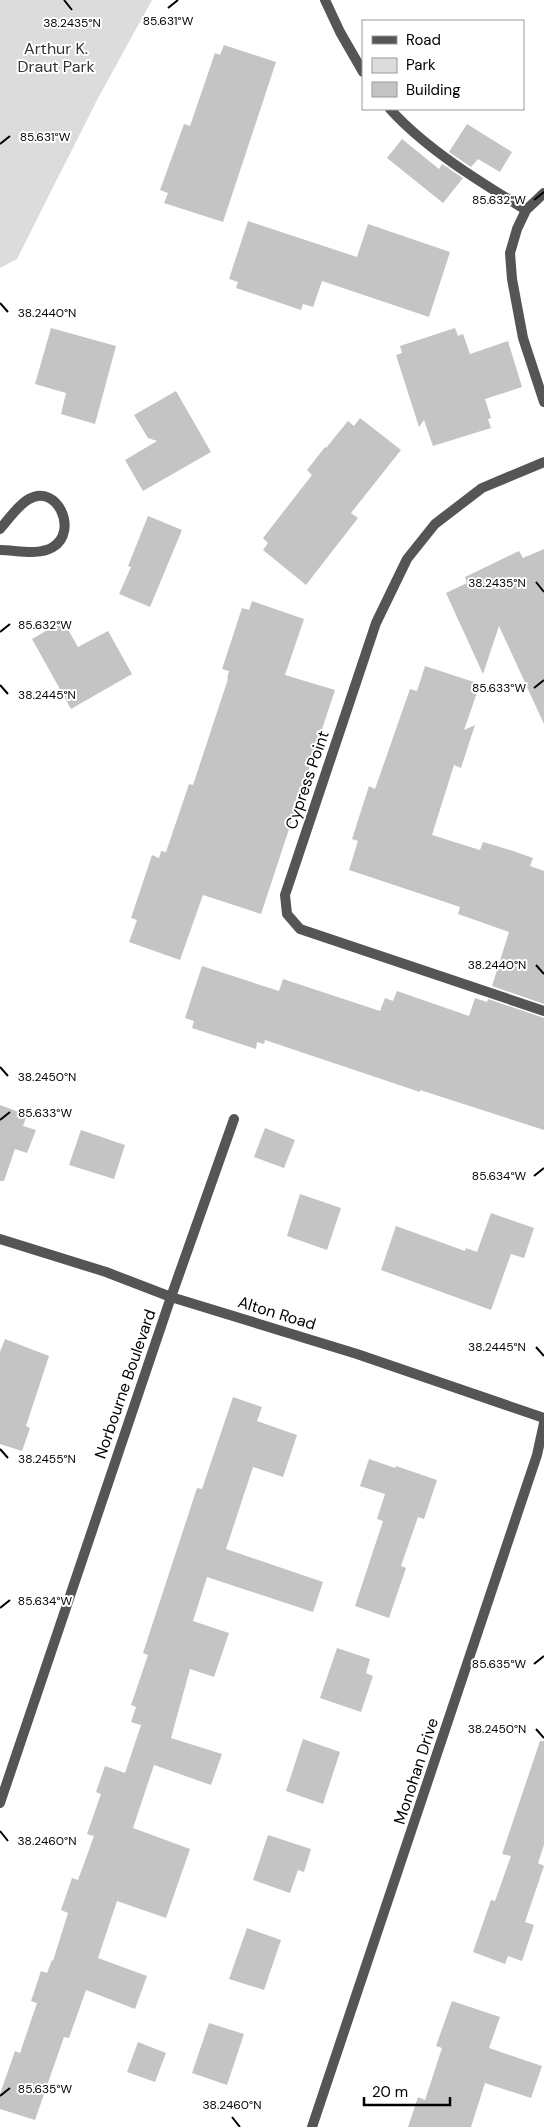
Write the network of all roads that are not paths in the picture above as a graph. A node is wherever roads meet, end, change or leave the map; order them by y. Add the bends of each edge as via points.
1 (325, 0) edge
2 (362, 70) edge
3 (391, 110) edge
4 (544, 193) edge
5 (526, 210) junction
6 (544, 402) edge
7 (544, 462) edge
8 (0, 529) edge
9 (0, 550) edge
10 (544, 1012) edge
11 (234, 1119) dead end
12 (0, 1239) edge
13 (171, 1297) junction
14 (544, 1418) edge
15 (544, 1424) edge
16 (0, 1803) edge
17 (312, 2127) edge

1 - 2 street
3 - 5 street via 472,177
4 - 5 street
5 - 6 street via 510,253 512,279 523,338
7 - 10 street, Cypress Point via 482,488 435,524 407,559 376,623 285,895 287,914 300,929
8 - 9 street via 28,499 38,495 49,496 65,517 65,529 53,547 39,552
11 - 13 street, Norbourne Boulevard
12 - 13 street, Alton Road via 106,1272
13 - 14 street, Alton Road via 357,1354
13 - 16 street, Norbourne Boulevard
15 - 17 street, Monohan Drive via 534,1465

